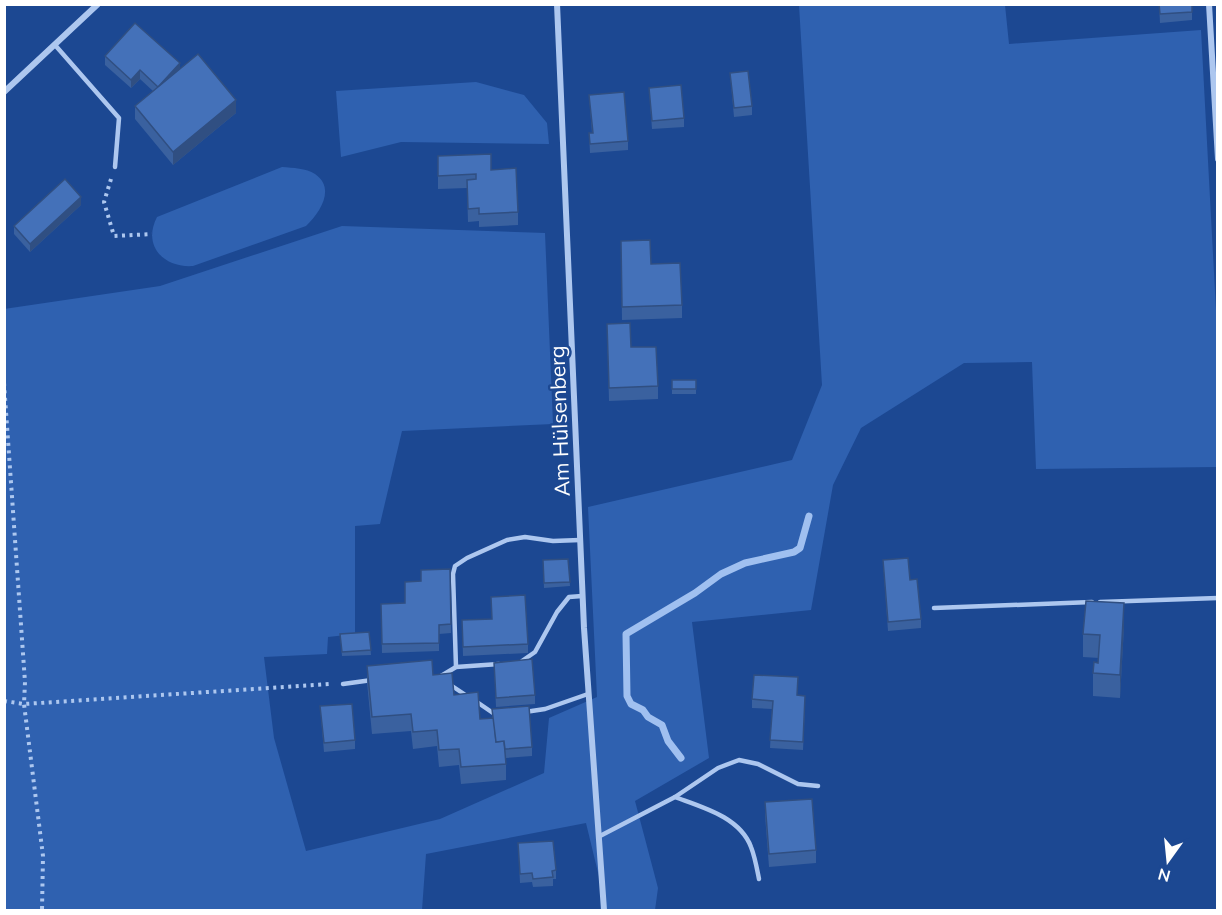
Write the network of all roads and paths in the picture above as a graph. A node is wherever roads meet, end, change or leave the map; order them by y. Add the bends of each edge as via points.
1 (98, 4) edge
2 (557, 4) edge
3 (1209, 4) edge
4 (55, 45) junction
5 (4, 92) edge
6 (1218, 159) edge
7 (115, 167) joint
8 (152, 234) dead end
9 (4, 383) edge
10 (580, 540) junction
11 (582, 596) junction
12 (1218, 598) edge
13 (934, 608) dead end
14 (516, 662) edge
15 (507, 663) edge
16 (456, 667) junction
17 (433, 673) edge
18 (439, 677) junction
19 (377, 680) edge
20 (343, 684) joint
21 (588, 694) junction
22 (4, 701) edge
23 (24, 704) junction
24 (502, 713) edge
25 (518, 713) edge
26 (818, 786) dead end
27 (675, 797) junction
28 (600, 836) junction
29 (759, 879) dead end
30 (42, 910) edge
31 (604, 910) edge

1 - 4 street
2 - 10 street, Am Hülsenberg
3 - 6 street
4 - 5 street
4 - 7 lane via 119,118
7 - 8 path via 104,202 114,236
9 - 23 path
10 - 11 street, Am Hülsenberg
10 - 16 lane via 507,540 455,566
11 - 14 lane via 569,597 535,652 525,661
11 - 21 street, Am Hülsenberg
12 - 13 lane
15 - 16 lane
16 - 18 lane
17 - 18 lane
18 - 24 lane via 493,713
19 - 20 lane
20 - 23 path
21 - 25 lane via 545,709
21 - 28 street, Am Hülsenberg
22 - 23 path
23 - 30 path via 43,856
26 - 27 lane via 798,784 758,764 739,760 718,768
27 - 28 lane
27 - 29 lane via 734,823 751,846
28 - 31 street, Am Hülsenberg

